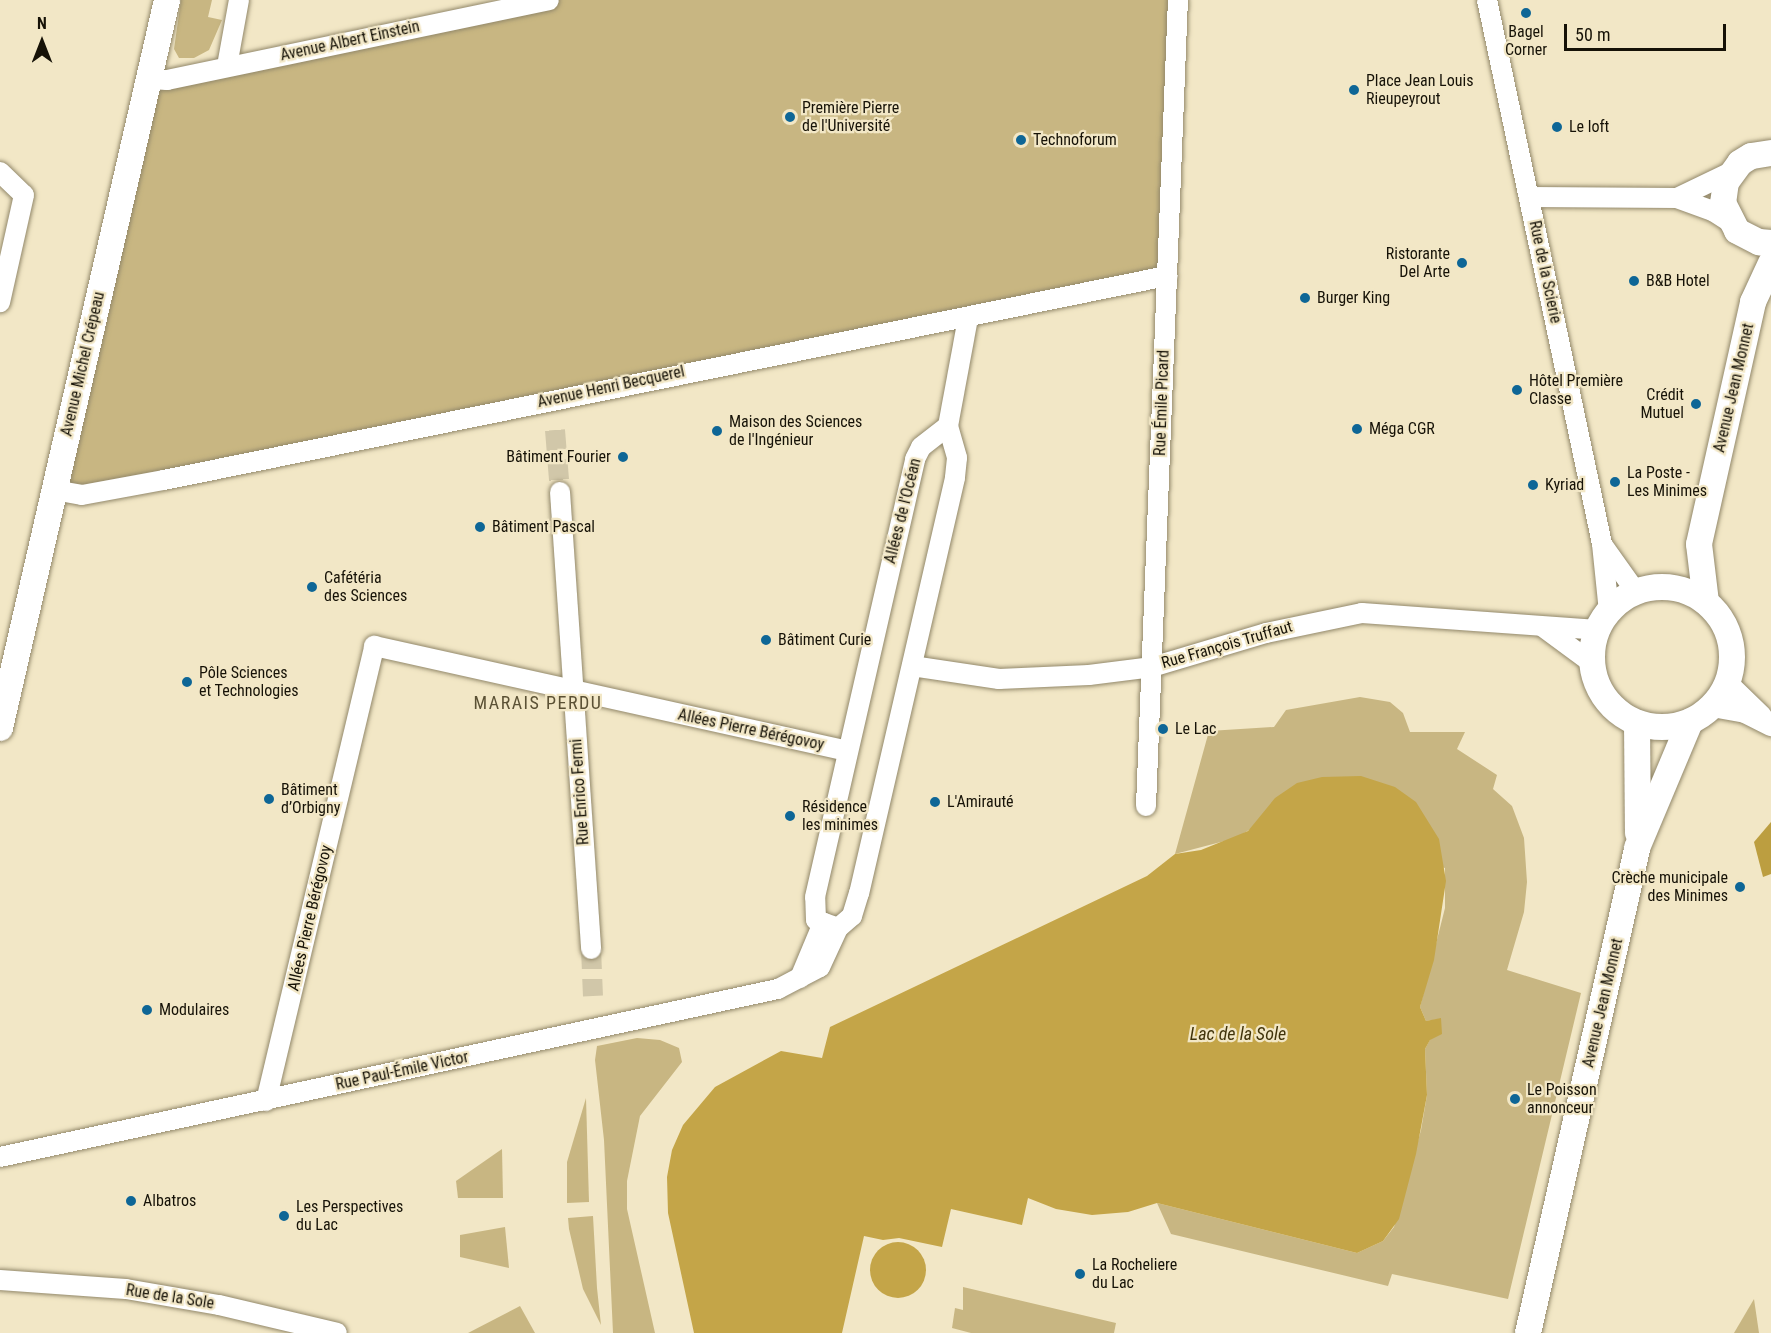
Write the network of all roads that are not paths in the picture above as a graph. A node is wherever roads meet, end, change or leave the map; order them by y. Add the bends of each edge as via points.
1 (166, 0) edge
2 (239, 0) edge
3 (549, 0) edge
4 (1178, 0) edge
5 (1487, 0) edge
6 (524, 2) edge
7 (227, 66) junction
8 (151, 79) junction
9 (1771, 153) edge
10 (0, 172) edge
11 (1731, 172) junction
12 (1530, 197) junction
13 (1677, 198) junction
14 (1738, 230) junction
15 (1771, 243) edge
16 (1771, 263) edge
17 (1167, 276) junction
18 (0, 302) edge
19 (1754, 302) junction
20 (968, 318) junction
21 (948, 426) junction
22 (54, 490) junction
23 (560, 492) tunnel mouth
24 (1602, 544) junction
25 (1699, 544) junction
26 (1668, 587) junction
27 (1636, 592) junction
28 (1706, 602) junction
29 (1603, 621) junction
30 (1543, 627) junction
31 (1592, 663) junction
32 (912, 666) junction
33 (1152, 666) junction
34 (1728, 684) junction
35 (573, 693) junction
36 (1712, 707) junction
37 (1690, 722) junction
38 (1637, 723) junction
39 (1771, 724) edge
40 (0, 728) edge
41 (847, 751) junction
42 (1146, 806) dead end
43 (1637, 848) junction
44 (831, 926) junction
45 (591, 949) tunnel mouth
46 (266, 1101) junction
47 (0, 1157) edge
48 (0, 1280) edge
49 (337, 1333) edge
50 (1528, 1333) edge

1 - 8 street, Avenue Michel Crépeau
2 - 7 street
3 - 6 street, Avenue Albert Einstein
4 - 17 street, Rue Émile Picard
5 - 12 street, Rue de la Scierie
6 - 7 street, Avenue Albert Einstein
7 - 8 street, Avenue Albert Einstein
8 - 22 street, Avenue Michel Crépeau
9 - 11 street via 1751,156
10 - 18 street via 24,195
11 - 13 street
11 - 14 street, Avenue Jean Monnet via 1723,203
12 - 13 street
12 - 24 street, Rue de la Scierie
13 - 14 street via 1713,211
14 - 15 street
14 - 19 street, Avenue Jean Monnet
16 - 19 street, Avenue Jean Monnet
17 - 20 street, Avenue Henri Becquerel
17 - 33 street, Rue Émile Picard
19 - 25 street, Avenue Jean Monnet
20 - 21 street
20 - 22 street, Avenue Henri Becquerel via 845,339 164,480 82,495
21 - 32 street via 957,458 955,478
21 - 41 street, Allées de l'Océan via 921,447 915,459
22 - 40 street, Avenue Michel Crépeau
23 - 35 street, Rue Enrico Fermi
24 - 27 street, Rue de la Scierie
24 - 29 street, Rue de la Scierie
25 - 26 street, Avenue Jean Monnet
25 - 28 street, Avenue Jean Monnet
26 - 27 street
26 - 28 street
27 - 29 street
28 - 34 street via 1725,625 1730,639 1732,669
29 - 30 street, Rue François Truffaut
29 - 31 street
30 - 31 street
30 - 33 street, Rue François Truffaut via 1362,613 1266,633
31 - 38 street via 1606,699
32 - 33 street, Rue François Truffaut via 999,679 1089,675
32 - 44 street via 855,909 848,922
33 - 42 street, Rue Émile Picard
34 - 36 street
34 - 39 street
35 - 41 street, Allées Pierre Bérégovoy
35 - 45 street, Rue Enrico Fermi
35 - 46 street, Allées Pierre Bérégovoy via 375,646
36 - 37 street
36 - 39 street via 1745,713
37 - 38 street via 1654,727
37 - 43 street, Avenue Jean Monnet
38 - 43 street, Avenue Jean Monnet
41 - 44 street, Allées de l'Océan via 815,897 816,920
43 - 50 street, Avenue Jean Monnet
44 - 46 street, Rue Paul-Émile Victor via 826,961 778,989
46 - 47 street, Rue Paul-Émile Victor
48 - 49 street, Rue de la Sole via 126,1290 219,1305

